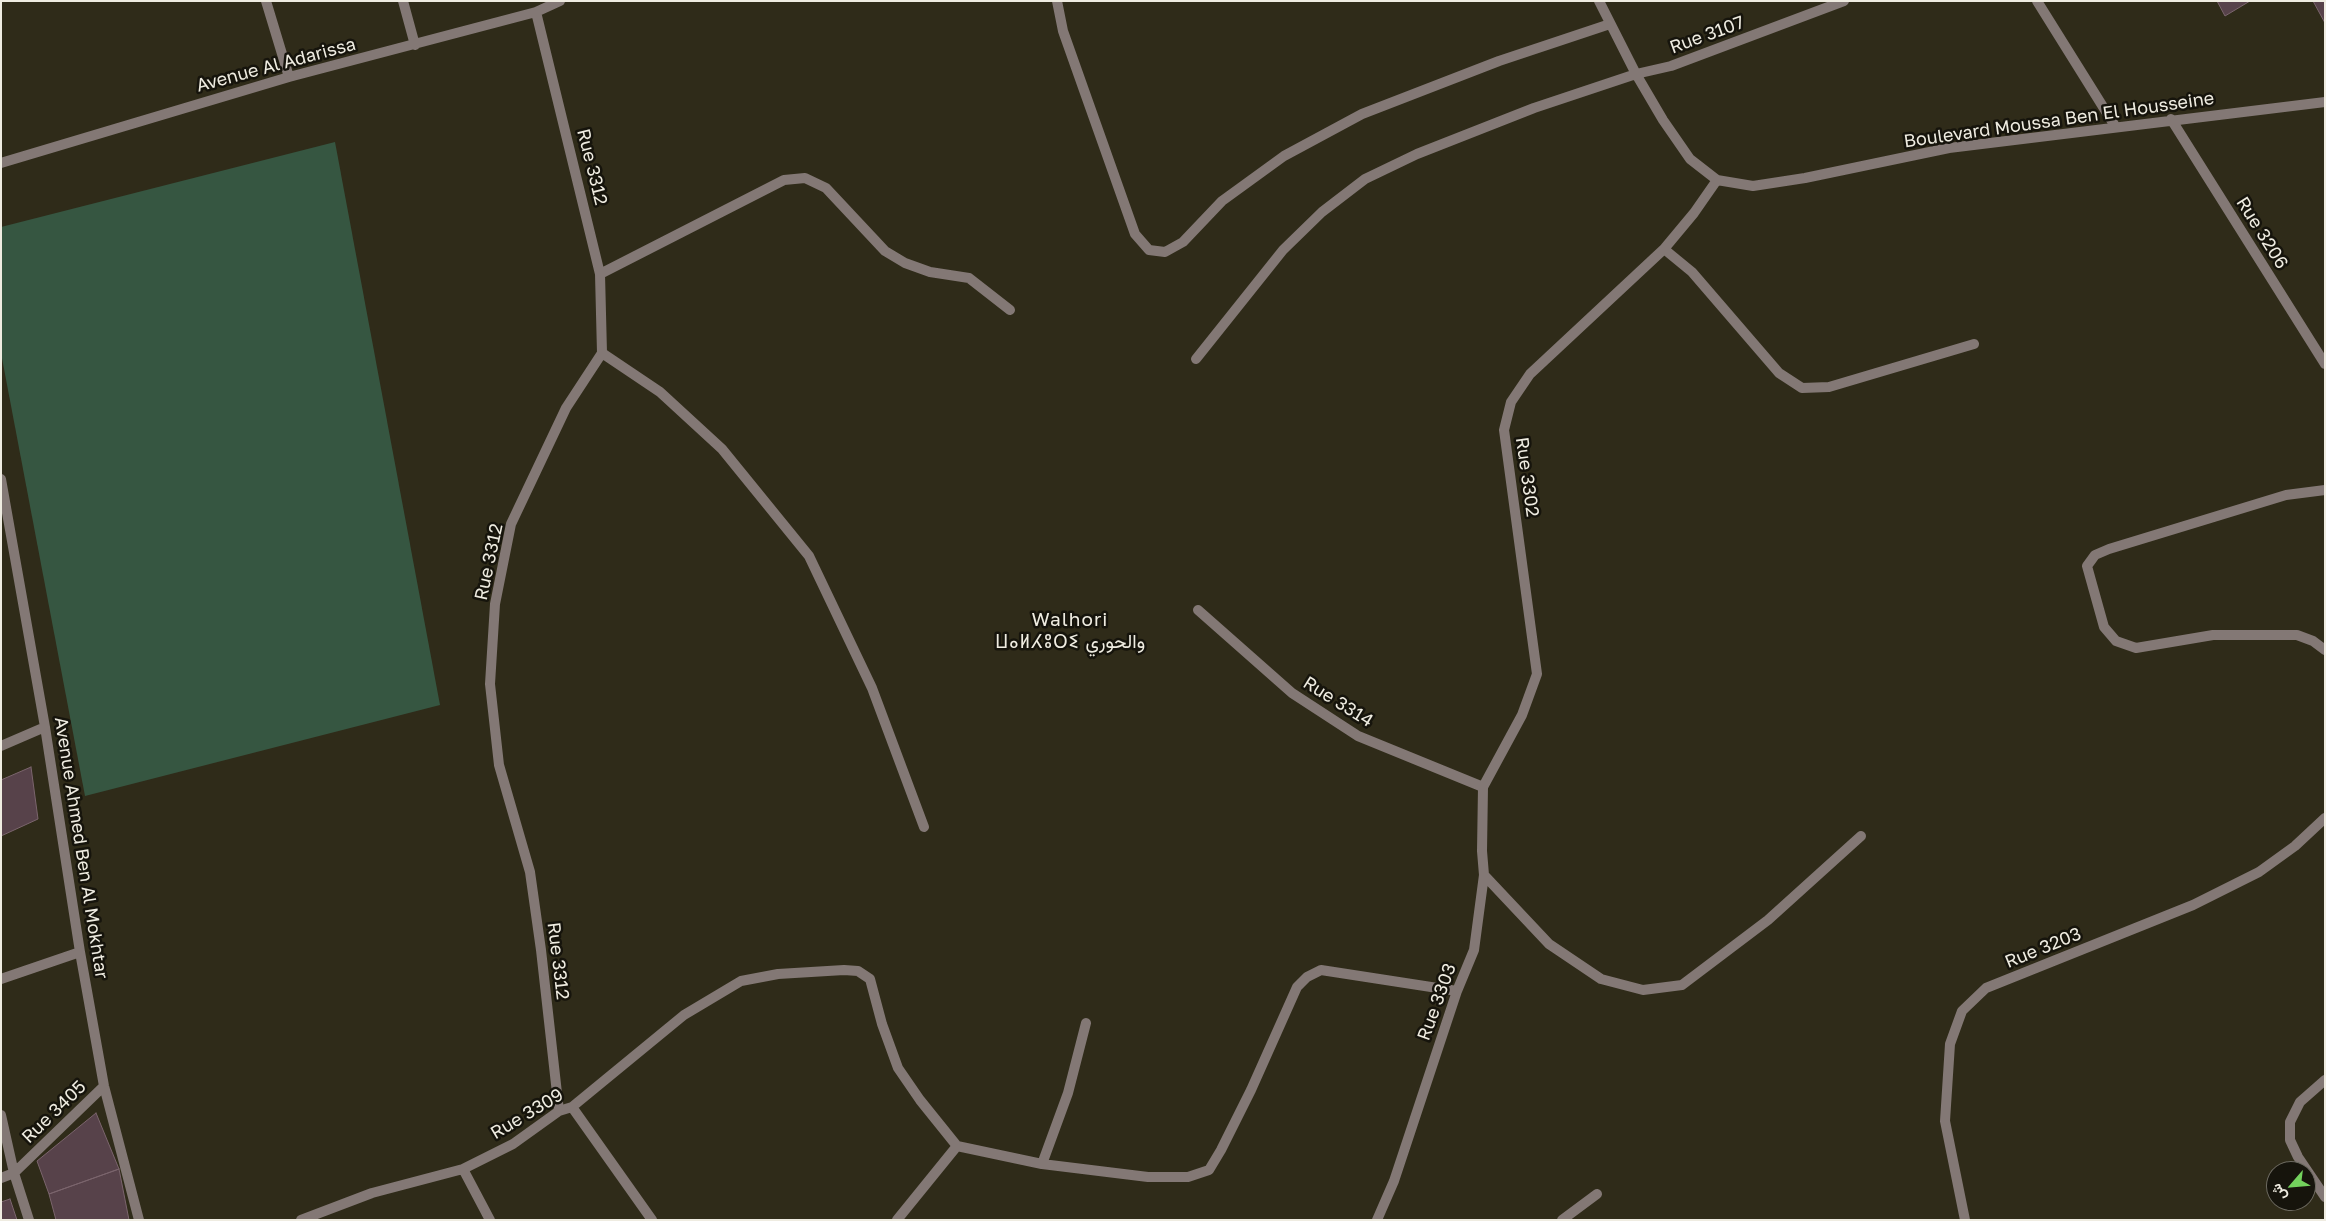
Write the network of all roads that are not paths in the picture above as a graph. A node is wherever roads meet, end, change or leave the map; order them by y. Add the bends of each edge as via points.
1 (266, 1) edge
2 (402, 1) edge
3 (1057, 1) edge
4 (1599, 1) edge
5 (1844, 1) edge
6 (2037, 1) edge
7 (557, 2) edge
8 (536, 12) junction
9 (1610, 24) junction
10 (416, 45) junction
11 (1636, 74) junction
12 (289, 77) junction
13 (2325, 102) edge
14 (2171, 119) junction
15 (2115, 126) junction
16 (1, 163) edge
17 (1717, 180) junction
18 (1664, 249) junction
19 (600, 274) junction
20 (1010, 310) dead end
21 (1974, 344) dead end
22 (602, 353) junction
23 (1196, 359) dead end
24 (2325, 364) edge
25 (1, 479) edge
26 (2325, 490) edge
27 (1198, 610) dead end
28 (2325, 650) edge
29 (45, 727) junction
30 (1, 746) edge
31 (1483, 787) junction
32 (2325, 818) edge
33 (924, 827) dead end
34 (1861, 836) dead end
35 (1484, 875) junction
36 (80, 952) junction
37 (1, 979) edge
38 (1457, 991) junction
39 (1086, 1023) dead end
40 (2325, 1080) edge
41 (104, 1086) junction
42 (572, 1107) junction
43 (559, 1111) junction
44 (1, 1115) edge
45 (957, 1146) junction
46 (1042, 1164) junction
47 (463, 1168) junction
48 (14, 1173) junction
49 (1, 1178) edge
50 (1597, 1194) dead end
51 (2325, 1197) edge
52 (29, 1220) edge
53 (139, 1220) edge
54 (301, 1220) edge
55 (490, 1220) edge
56 (652, 1220) edge
57 (897, 1220) edge
58 (1377, 1220) edge
59 (1562, 1220) edge
60 (1965, 1220) edge

1 - 12 street
2 - 10 street
3 - 9 street via 1063,31 1135,234 1149,250 1165,252 1183,242 1222,201 1284,156 1362,114 1499,60
4 - 9 street, Boulevard Moussa Ben El Housseine
5 - 11 street, Rue 3107 via 1671,66
6 - 15 street
7 - 8 street, Avenue Al Adarissa
8 - 10 street, Avenue Al Adarissa
8 - 19 street, Rue 3312
9 - 11 street, Boulevard Moussa Ben El Housseine
10 - 12 street, Avenue Al Adarissa
11 - 17 street, Boulevard Moussa Ben El Housseine via 1690,159
11 - 23 street, Rue 3107 via 1534,108 1426,150 1365,179 1322,212 1283,250
12 - 16 street, Avenue Al Adarissa
13 - 14 street, Boulevard Moussa Ben El Housseine
14 - 15 street, Boulevard Moussa Ben El Housseine
14 - 24 street, Rue 3206
15 - 17 street, Boulevard Moussa Ben El Housseine via 1949,148 1753,186
17 - 18 street, Rue 3302
18 - 21 street via 1692,272 1779,374 1802,388 1829,387
18 - 31 street, Rue 3302 via 1530,374 1511,402 1504,430 1537,674 1522,715
19 - 20 street via 784,180 805,178 826,188 885,251 930,272 968,278
19 - 22 street, Rue 3312
22 - 33 street via 660,392 722,449 808,556 872,688
22 - 43 street, Rue 3312 via 566,408 512,524 495,604 490,684 499,765 530,872
25 - 29 street, Avenue Ahmed Ben Al Mokhtar
26 - 28 street via 2286,494 2109,549 2095,555 2087,566 2104,628 2116,641 2136,648 2214,635 2297,634
27 - 31 street, Rue 3314 via 1292,693 1358,736
29 - 30 street
29 - 36 street, Avenue Ahmed Ben Al Mokhtar
31 - 35 street, Rue 3303
32 - 60 street, Rue 3203 via 2295,846 2259,872 2193,905 1986,988 1962,1011 1950,1044 1945,1121
34 - 35 street via 1768,920 1682,986 1643,990 1601,979 1549,944
35 - 38 street, Rue 3303 via 1474,950
36 - 37 street
36 - 41 street, Avenue Ahmed Ben Al Mokhtar
38 - 46 street via 1320,970 1297,987 1251,1090 1209,1170 1188,1177 1148,1177
38 - 58 street, Rue 3303 via 1394,1181
39 - 46 street via 1068,1093
40 - 51 street via 2300,1102 2290,1122 2290,1140
41 - 48 street, Rue 3405
41 - 53 street, Avenue Ahmed Ben Al Mokhtar
42 - 43 street, Rue 3309
42 - 45 street, Rue 3309 via 684,1015 741,981 778,974 858,971 870,979 898,1068
42 - 56 street
43 - 47 street, Rue 3309 via 513,1144
44 - 48 street
45 - 46 street
45 - 57 street
47 - 54 street, Rue 3309 via 372,1193
47 - 55 street
48 - 49 street, Rue 3405
48 - 52 street
50 - 59 street

